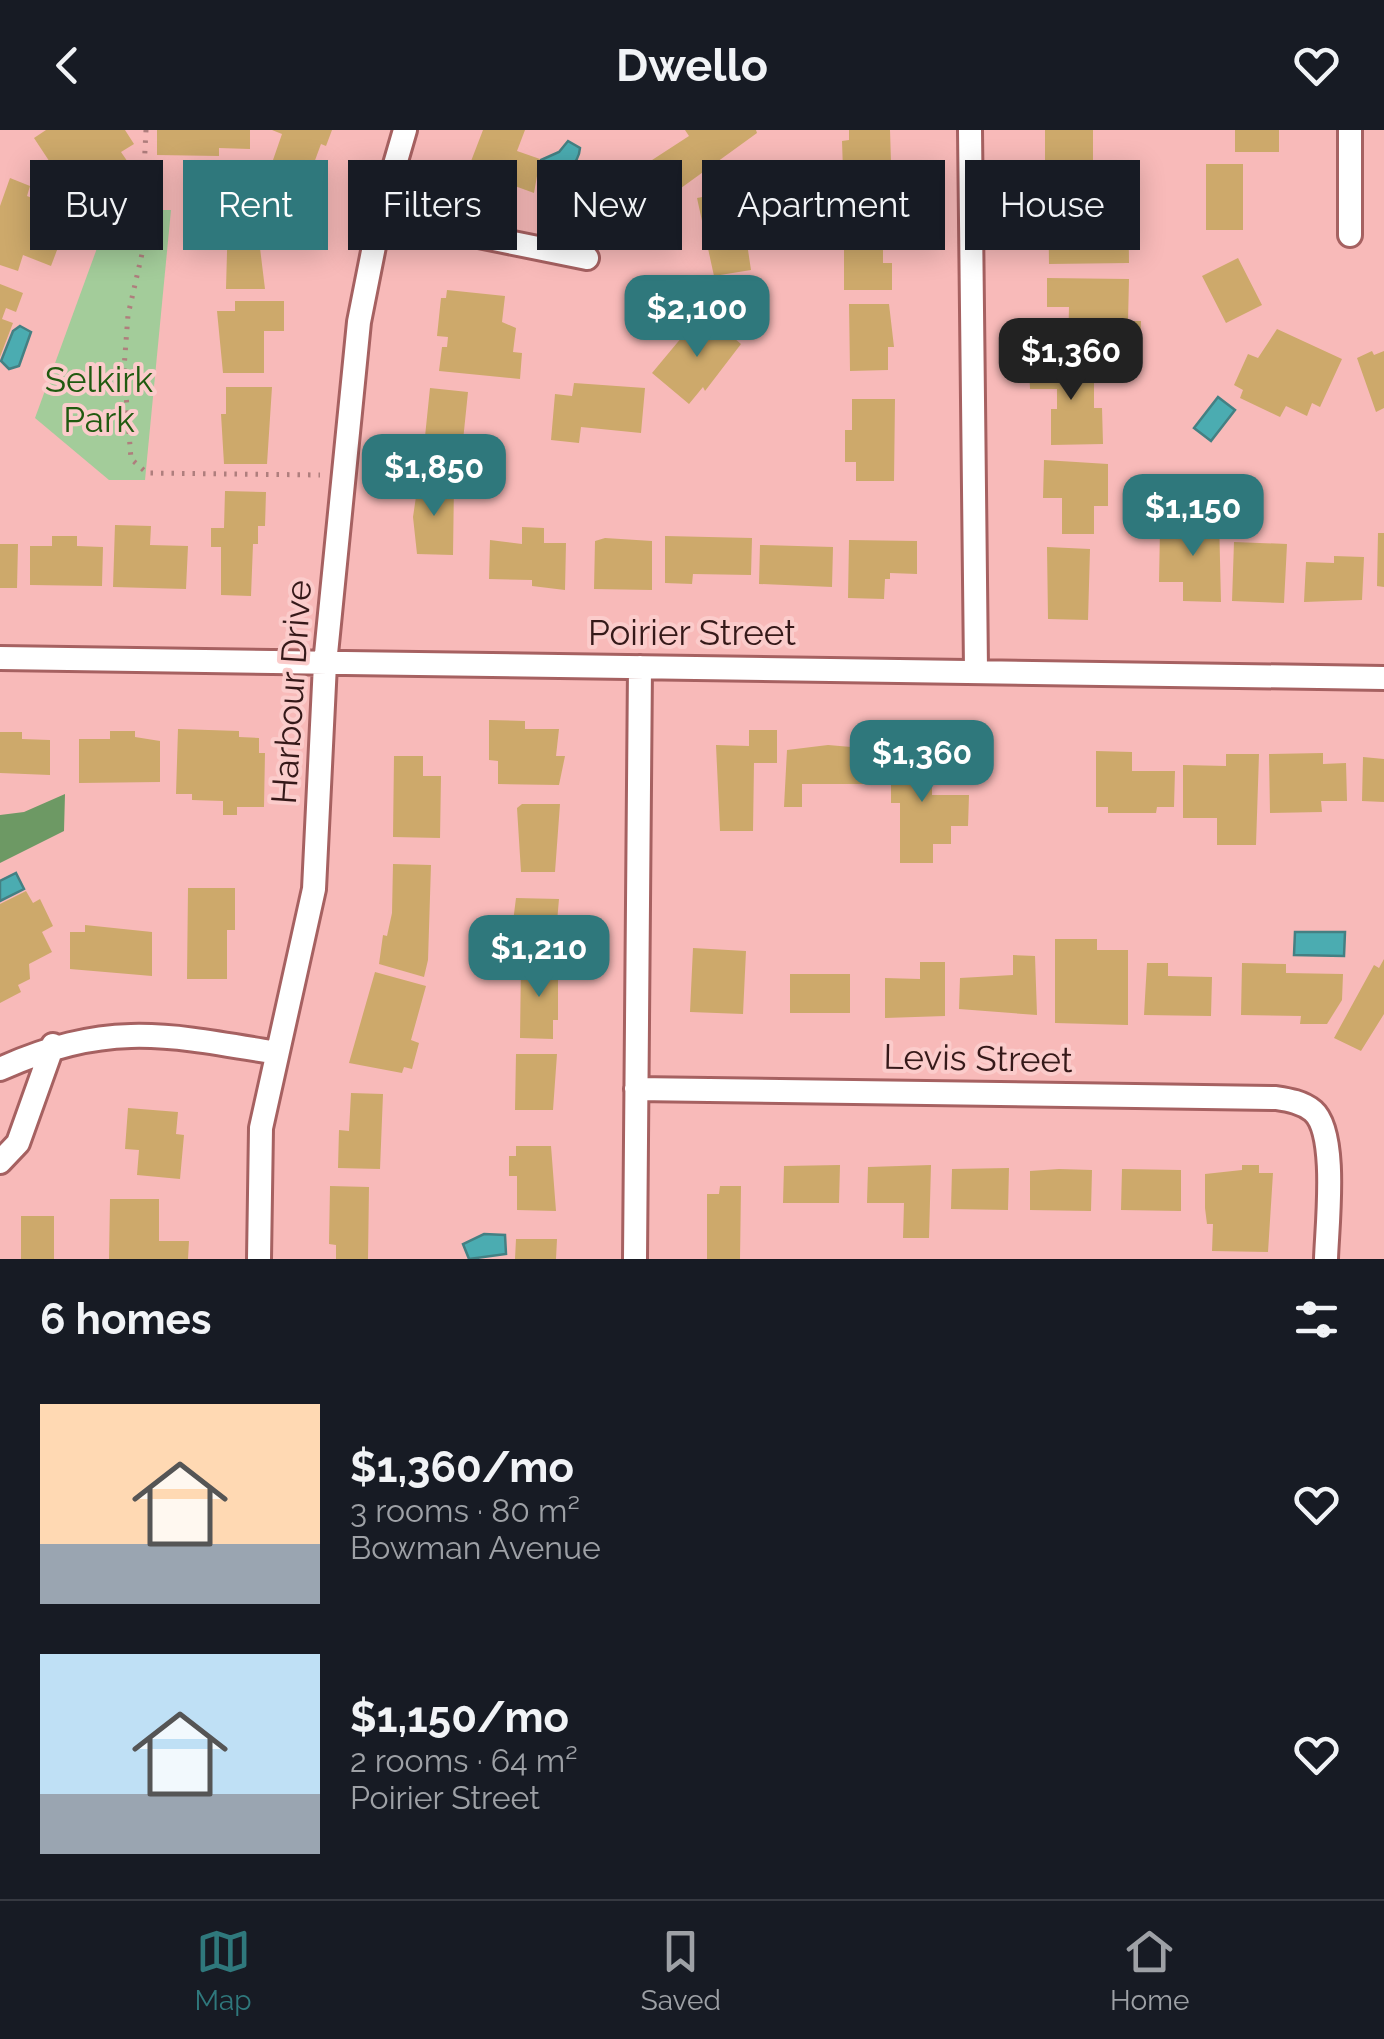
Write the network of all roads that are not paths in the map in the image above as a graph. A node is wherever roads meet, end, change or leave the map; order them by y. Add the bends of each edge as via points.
1 (405, 130) edge
2 (970, 130) edge
3 (1350, 130) edge
4 (396, 160) edge
5 (1350, 235) dead end
6 (517, 244) edge
7 (373, 250) edge
8 (587, 258) dead end
9 (0, 658) edge
10 (325, 664) junction
11 (640, 667) junction
12 (976, 668) junction
13 (1384, 678) edge
14 (53, 1045) junction
15 (277, 1053) junction
16 (0, 1069) edge
17 (636, 1088) junction
18 (0, 1162) edge
19 (260, 1259) edge
20 (635, 1259) edge
21 (1326, 1259) edge

1 - 4 street, Harbour Drive
2 - 12 street
3 - 5 street
6 - 8 street
7 - 10 street, Harbour Drive via 341,476
9 - 10 street, Poirier Street
10 - 11 street, Poirier Street
10 - 15 street, Harbour Drive via 314,889
11 - 12 street, Poirier Street
11 - 17 street
12 - 13 street, Poirier Street
14 - 15 street via 146,1033
14 - 16 street
14 - 18 street via 18,1144
15 - 19 street, Harbour Drive via 259,1152
17 - 20 street
17 - 21 street, Levis Street via 1299,1102 1316,1113 1327,1136

